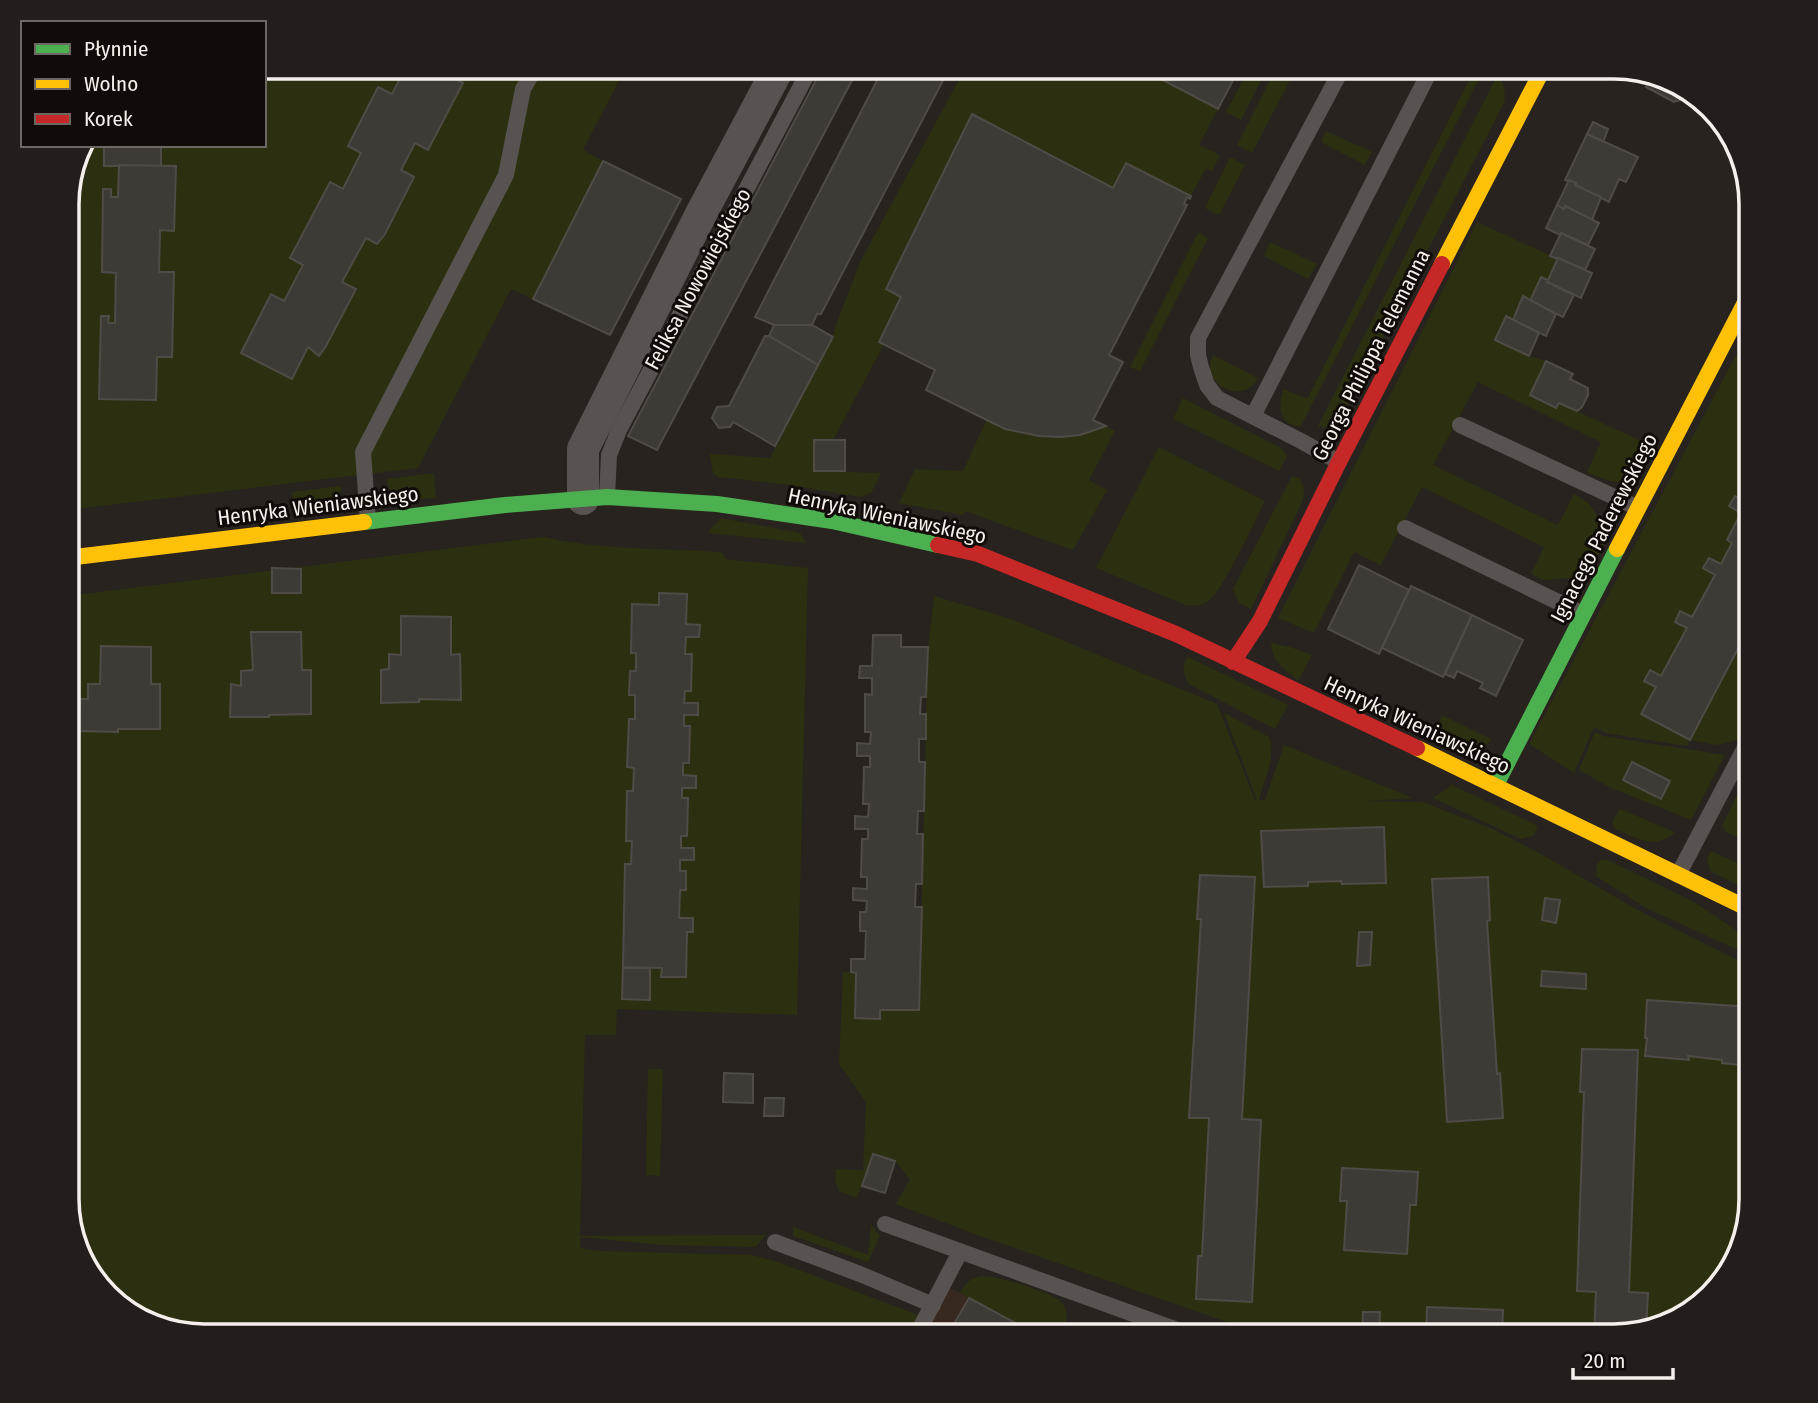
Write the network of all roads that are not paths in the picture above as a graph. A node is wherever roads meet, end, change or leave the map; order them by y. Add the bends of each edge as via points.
1 (529, 79) edge
2 (772, 79) edge
3 (804, 79) edge
4 (1336, 79) edge
5 (1425, 79) edge
6 (1537, 79) edge
7 (1739, 316) edge
8 (1253, 416) junction
9 (1460, 425) dead end
10 (1339, 462) junction
11 (595, 498) junction
12 (1638, 508) junction
13 (368, 521) junction
14 (1405, 528) dead end
15 (79, 557) edge
16 (1583, 614) junction
17 (1233, 662) junction
18 (1739, 760) edge
19 (1496, 785) junction
20 (1678, 875) junction
21 (1739, 904) edge
22 (885, 1224) dead end
23 (775, 1242) dead end
24 (960, 1252) junction
25 (933, 1305) junction
26 (923, 1324) edge
27 (1161, 1324) edge

1 - 13 lane via 506,175 363,452
2 - 11 street, Feliksa Nowowiejskiego via 583,449
3 - 11 lane, Feliksa Nowowiejskiego via 620,430
4 - 8 lane via 1198,338 1198,355 1211,393
5 - 8 lane
6 - 10 street, Georga Philippa Telemanna
7 - 12 street, Ignacego Paderewskiego
8 - 10 lane
9 - 12 lane
10 - 17 street, Georga Philippa Telemanna via 1260,621
11 - 13 street, Henryka Wieniawskiego
11 - 17 street, Henryka Wieniawskiego via 718,504 832,521 978,554 1176,634
12 - 16 street, Ignacego Paderewskiego
13 - 15 street, Henryka Wieniawskiego
14 - 16 lane
16 - 19 street, Ignacego Paderewskiego
17 - 19 street, Henryka Wieniawskiego
18 - 20 lane
19 - 20 street, Henryka Wieniawskiego
20 - 21 street, Henryka Wieniawskiego
22 - 24 lane
23 - 25 lane
24 - 25 lane
24 - 27 lane
25 - 26 lane

